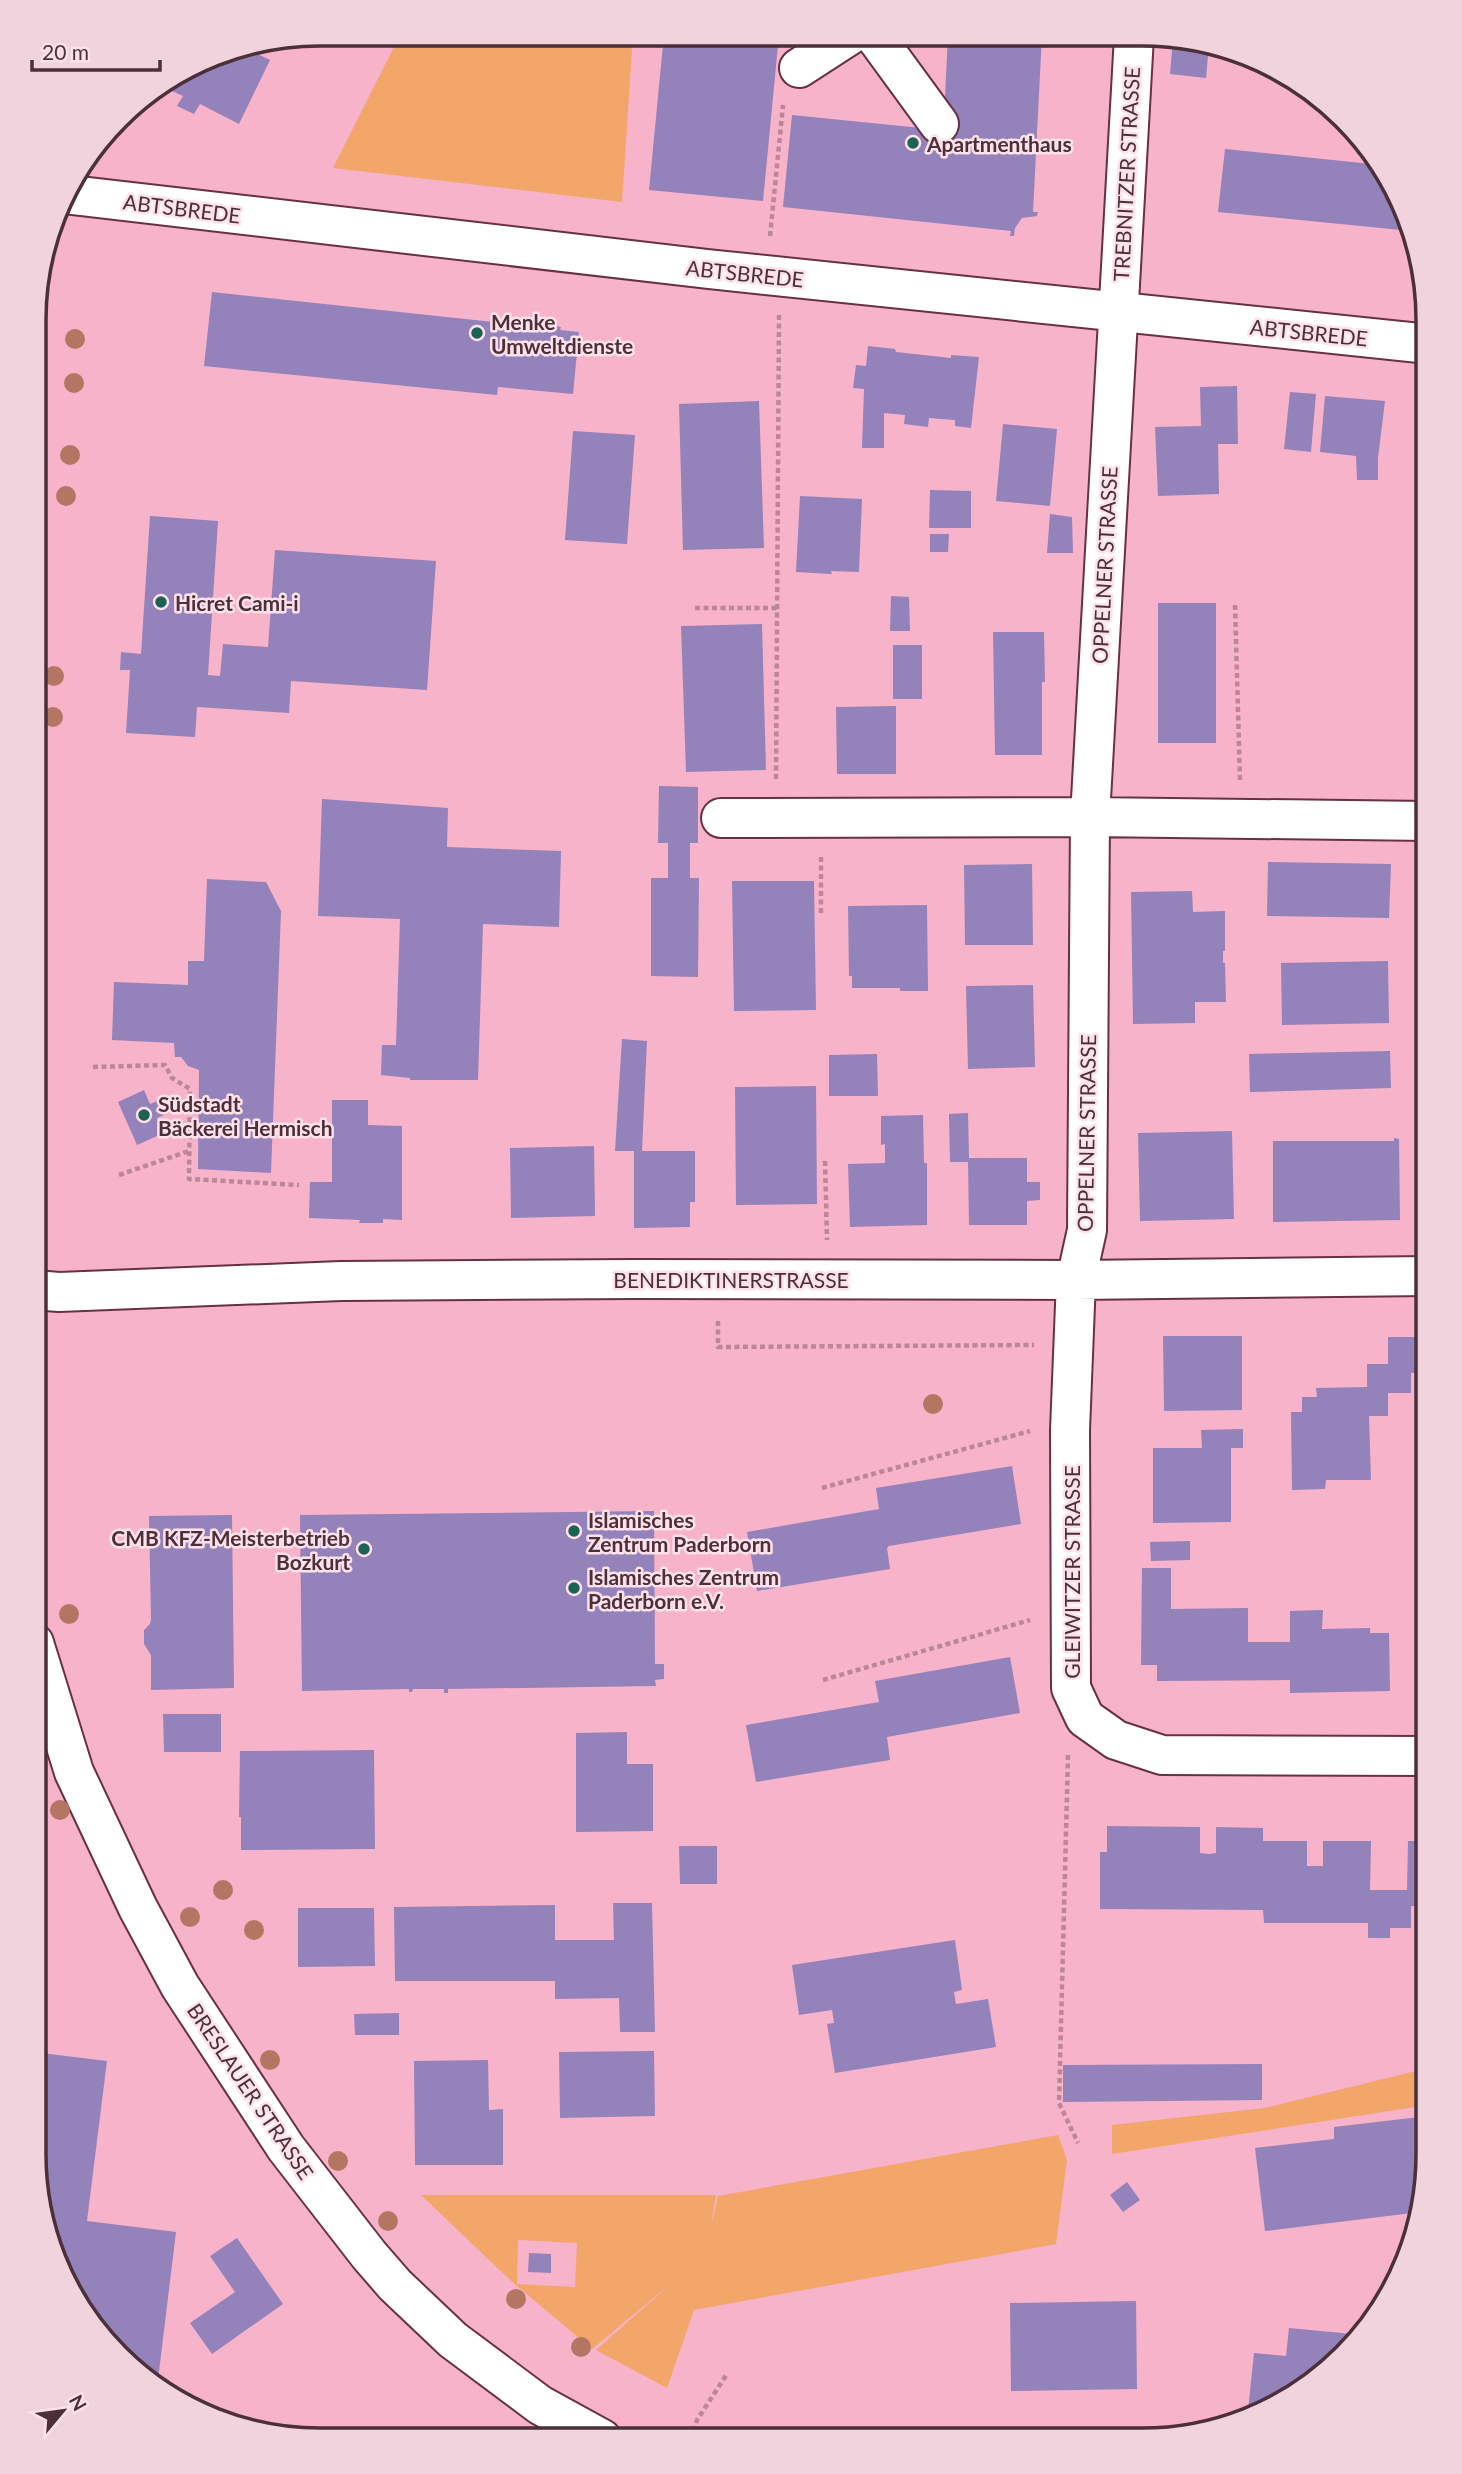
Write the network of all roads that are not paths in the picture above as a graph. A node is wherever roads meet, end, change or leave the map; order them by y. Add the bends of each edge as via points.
1 (833, 46) edge
2 (882, 46) edge
3 (1133, 46) edge
4 (799, 68) road end
5 (939, 124) dead end
6 (75, 195) edge
7 (1118, 312) junction
8 (1416, 343) edge
9 (1090, 817) junction
10 (721, 818) dead end
11 (1416, 821) edge
12 (1416, 1276) edge
13 (1076, 1280) junction
14 (46, 1291) edge
15 (46, 1682) edge
16 (1416, 1756) edge
17 (582, 2428) edge

1 - 4 street
2 - 5 street
3 - 7 street, TREBNITZER STRASSE
6 - 7 street, ABTSBREDE
7 - 8 street, ABTSBREDE
7 - 9 street, OPPELNER STRASSE
9 - 10 street
9 - 11 street
9 - 13 street, OPPELNER STRASSE via 1087,1230
12 - 13 street, BENEDIKTINERSTRASSE
13 - 14 street, BENEDIKTINERSTRASSE via 341,1281
13 - 16 street, GLEIWITZER STRASSE via 1070,1430 1071,1688 1085,1718 1116,1740 1162,1755
15 - 17 street, BRESLAUER STRASSE via 74,1772 138,1908 180,1986 286,2148 369,2255 453,2340 541,2405

